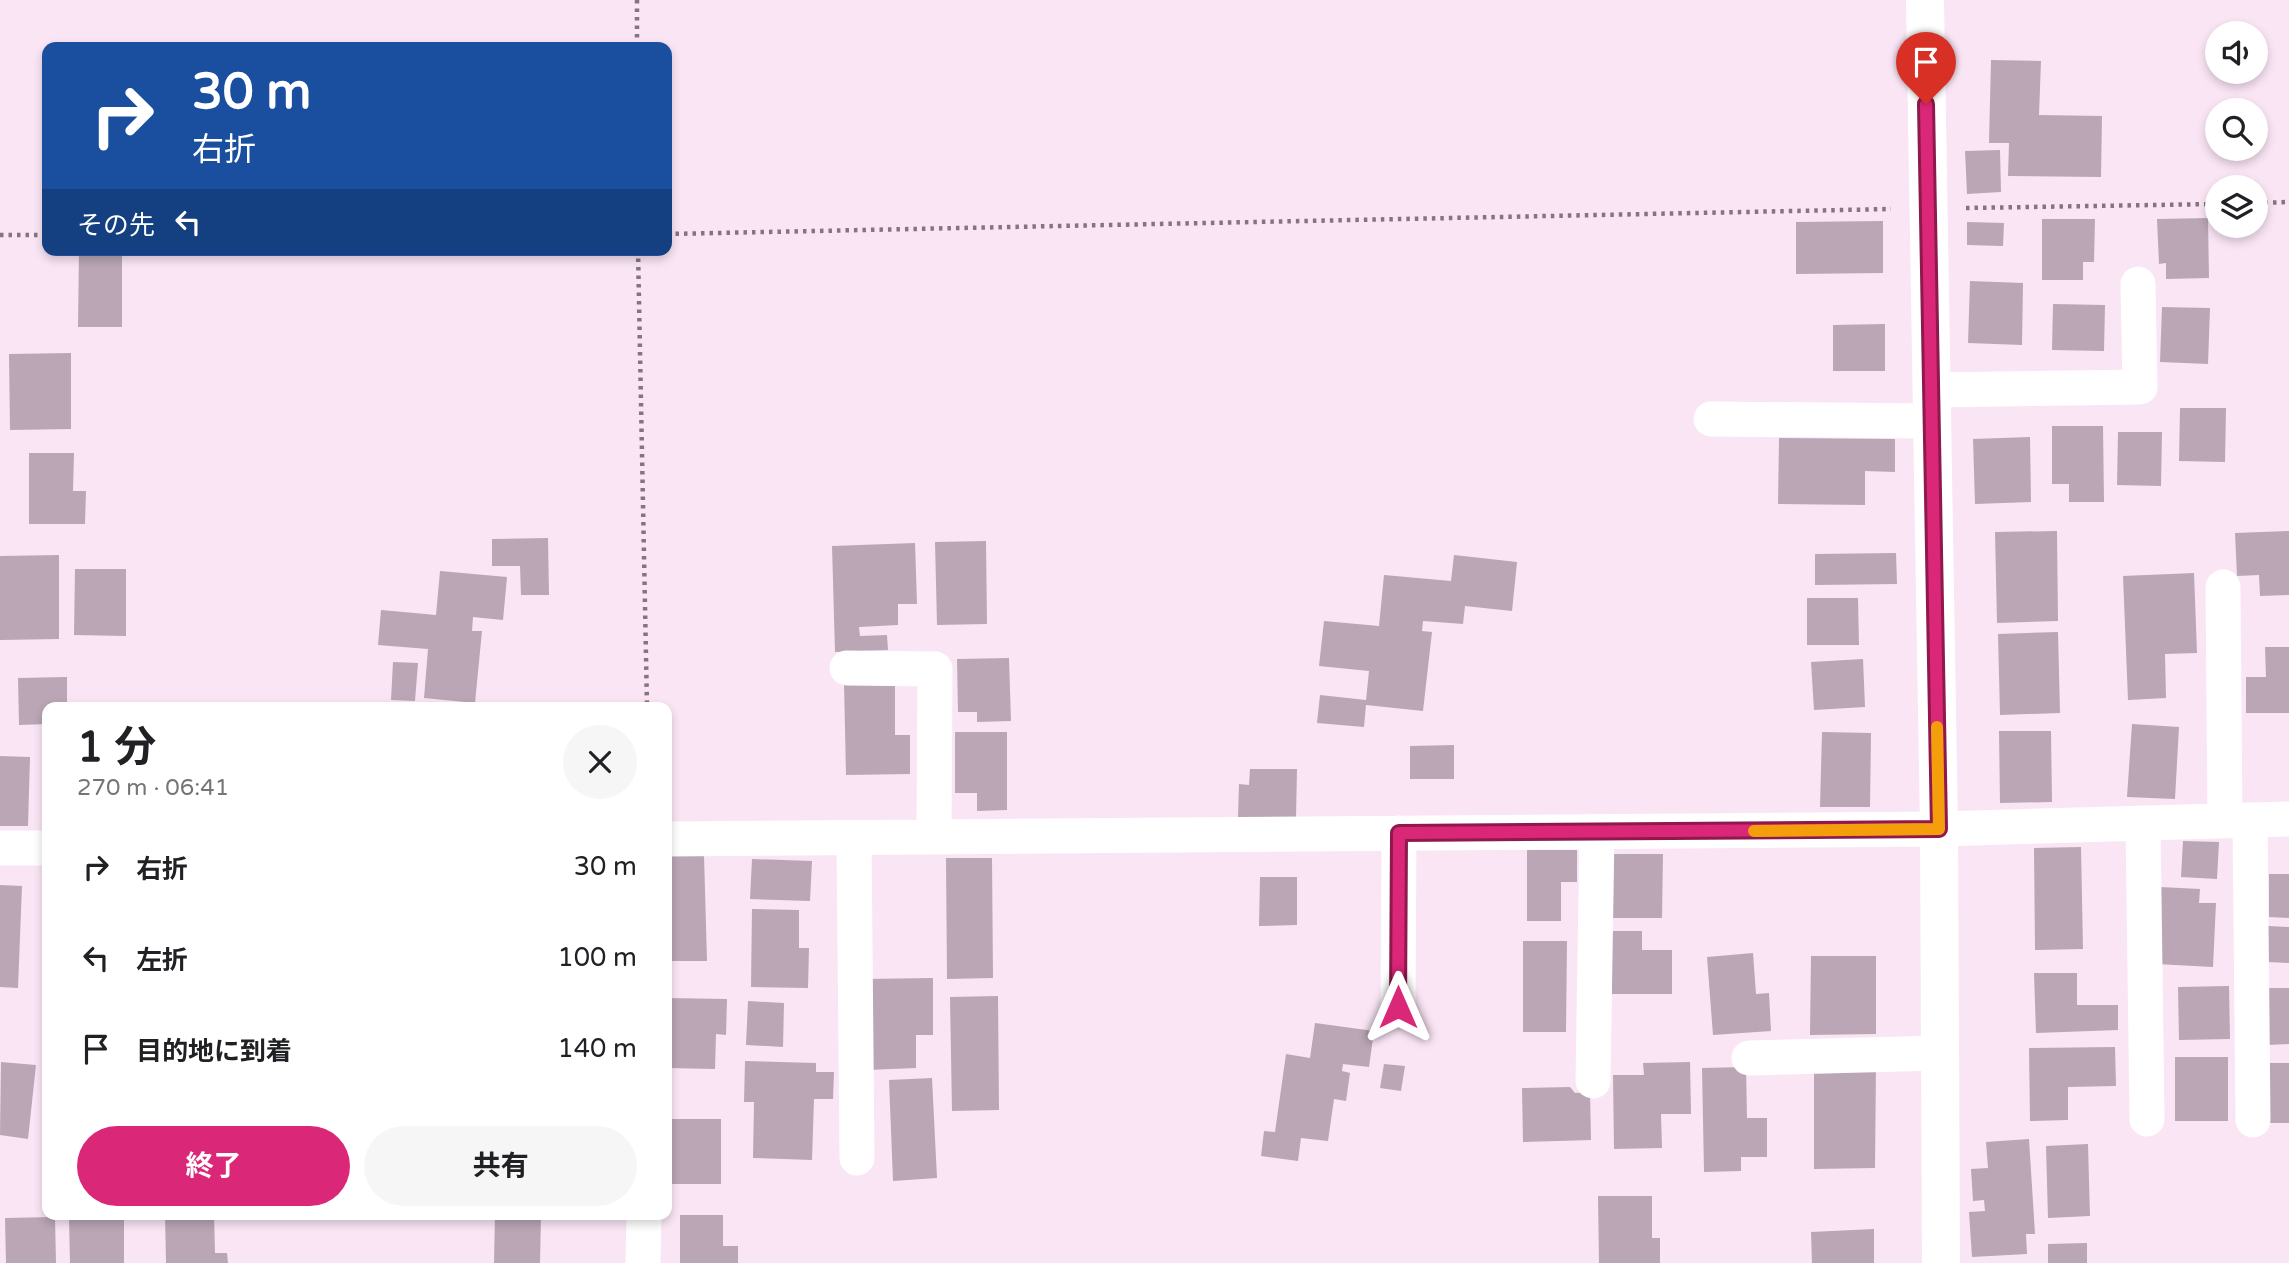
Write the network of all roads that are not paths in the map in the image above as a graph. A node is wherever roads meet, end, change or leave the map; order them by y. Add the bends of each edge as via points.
1 (1925, 0) edge
2 (2138, 284) dead end
3 (1931, 406) junction
4 (1710, 419) dead end
5 (2223, 587) dead end
6 (847, 668) dead end
7 (2289, 819) edge
8 (2237, 820) junction
9 (2143, 822) junction
10 (1939, 829) junction
11 (1597, 832) junction
12 (1399, 833) junction
13 (934, 837) junction
14 (855, 838) junction
15 (672, 839) edge
16 (0, 848) edge
17 (42, 848) edge
18 (1398, 1007) dead end
19 (1940, 1053) junction
20 (1749, 1058) dead end
21 (1593, 1081) dead end
22 (2147, 1119) dead end
23 (2253, 1120) dead end
24 (857, 1158) dead end
25 (644, 1220) edge
26 (643, 1263) edge
27 (1941, 1263) edge

1 - 3 street
2 - 3 street via 2140,387
3 - 4 street
3 - 10 street
5 - 8 street
6 - 13 street via 934,669
7 - 8 street
8 - 9 street
8 - 23 street
9 - 10 street
9 - 22 street
10 - 11 street
10 - 19 street
11 - 12 street
11 - 21 street
12 - 13 street
12 - 18 street
13 - 14 street
14 - 15 street
14 - 24 street
16 - 17 street
19 - 20 street
19 - 27 street
25 - 26 street

